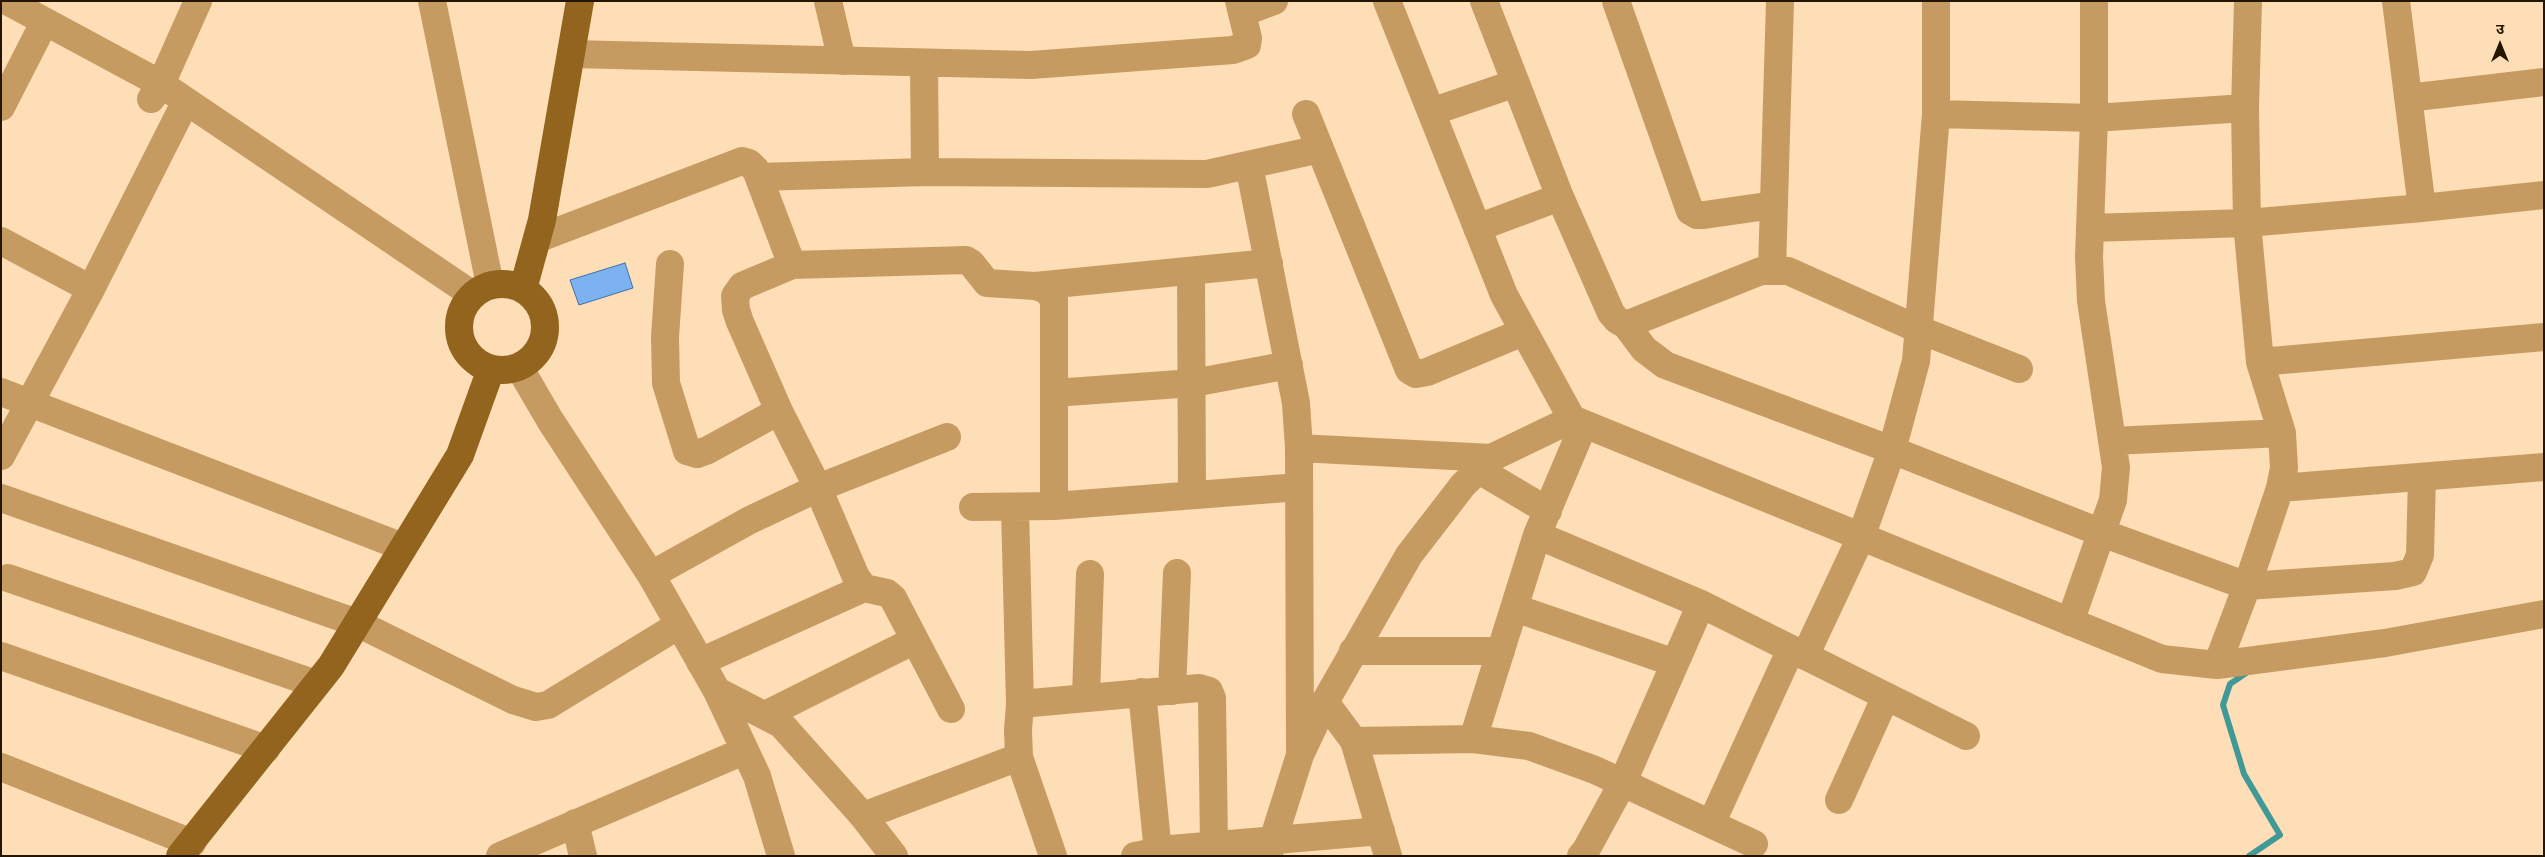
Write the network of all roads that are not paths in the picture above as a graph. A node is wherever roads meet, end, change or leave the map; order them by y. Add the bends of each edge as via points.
1 (7, 1) edge
2 (198, 1) edge
3 (432, 1) edge
4 (449, 1) edge
5 (580, 1) edge
6 (1274, 1) edge
7 (1388, 1) edge
8 (1484, 1) edge
9 (1616, 1) edge
10 (1780, 1) edge
11 (1936, 1) edge
12 (2094, 1) edge
13 (2248, 1) edge
14 (2396, 1) edge
15 (836, 3) edge
16 (1240, 7) edge
17 (1, 14) edge
18 (41, 29) junction
19 (571, 54) junction
20 (842, 61) junction
21 (924, 63) junction
22 (2544, 82) edge
23 (1516, 83) junction
24 (156, 92) junction
25 (2408, 98) junction
26 (1, 107) edge
27 (2245, 108) junction
28 (182, 109) junction
29 (1431, 112) junction
30 (1306, 114) dead end
31 (1936, 114) junction
32 (2094, 118) junction
33 (1320, 148) junction
34 (1249, 165) junction
35 (925, 172) junction
36 (759, 177) junction
37 (2544, 195) edge
38 (1560, 197) junction
39 (1774, 205) junction
40 (2422, 208) junction
41 (2247, 223) junction
42 (1477, 228) junction
43 (2090, 228) junction
44 (537, 239) junction
45 (1, 241) edge
46 (1268, 263) junction
47 (670, 264) dead end
48 (792, 265) junction
49 (1772, 269) junction
50 (1191, 271) junction
51 (1035, 286) junction
52 (91, 289) junction
53 (492, 292) junction
54 (1626, 325) junction
55 (1920, 330) junction
56 (1523, 332) junction
57 (2544, 337) edge
58 (2260, 362) junction
59 (1289, 365) junction
60 (520, 367) junction
61 (491, 369) junction
62 (2019, 369) dead end
63 (1193, 383) junction
64 (1, 392) edge
65 (1054, 393) junction
66 (31, 403) junction
67 (779, 411) junction
68 (1578, 421) junction
69 (2282, 433) junction
70 (947, 437) dead end
71 (2112, 441) junction
72 (1299, 448) junction
73 (1892, 450) junction
74 (1, 456) edge
75 (1485, 464) junction
76 (2544, 467) edge
77 (2422, 477) junction
78 (1299, 487) junction
79 (818, 488) junction
80 (2280, 488) junction
81 (1192, 494) junction
82 (1, 498) edge
83 (1054, 506) junction
84 (973, 507) dead end
85 (1015, 508) junction
86 (1543, 523) junction
87 (2102, 533) junction
88 (1861, 537) junction
89 (403, 547) junction
90 (1177, 572) dead end
91 (1090, 574) dead end
92 (650, 575) junction
93 (8, 578) dead end
94 (2247, 586) junction
95 (864, 588) junction
96 (1701, 604) junction
97 (1515, 608) junction
98 (2544, 614) edge
99 (357, 622) junction
100 (2070, 622) junction
101 (679, 625) junction
102 (915, 640) junction
103 (1353, 651) junction
104 (1501, 651) junction
105 (1798, 652) junction
106 (1, 656) edge
107 (700, 662) junction
108 (1675, 663) junction
109 (2217, 665) junction
110 (316, 684) junction
111 (717, 691) junction
112 (1172, 691) junction
113 (1142, 692) junction
114 (1086, 696) junction
115 (1886, 696) junction
116 (1325, 702) junction
117 (1020, 704) junction
118 (951, 709) dead end
119 (765, 715) junction
120 (1966, 736) dead end
121 (1473, 739) junction
122 (1354, 741) junction
123 (266, 749) junction
124 (744, 751) junction
125 (1300, 755) junction
126 (1019, 757) junction
127 (1, 767) edge
128 (1622, 784) junction
129 (1838, 800) dead end
130 (863, 816) junction
131 (575, 823) junction
132 (1711, 824) junction
133 (1384, 844) edge
134 (1754, 844) dead end
135 (1214, 846) junction
136 (1270, 848) edge
137 (186, 849) edge
138 (1159, 853) edge
139 (500, 856) edge
140 (583, 856) edge
141 (781, 856) edge
142 (894, 856) edge
143 (1053, 856) edge
144 (1581, 856) edge

1 - 18 street
2 - 24 street
3 - 53 street
4 - 53 street
5 - 19 main road
6 - 16 street
7 - 29 street
8 - 23 street
9 - 39 street via 1690,211 1704,215
10 - 39 street
11 - 31 street
12 - 32 street
13 - 27 street
14 - 25 street
15 - 20 street
16 - 21 street via 1247,45 1233,50 1031,65
17 - 18 street
18 - 24 street
18 - 26 street
19 - 20 street
19 - 44 main road
20 - 21 street
21 - 35 street
22 - 25 street
23 - 29 street
23 - 38 street
24 - 28 street
25 - 40 street
27 - 32 street
27 - 41 street
28 - 52 street
28 - 53 street
29 - 42 street
30 - 33 street
31 - 32 street
31 - 55 street
32 - 43 street
33 - 34 street
33 - 56 street via 1409,370 1416,374 1427,372
34 - 35 street via 1207,174
34 - 46 street
35 - 36 street
36 - 44 street via 750,163 729,164
36 - 48 street
37 - 40 street
38 - 42 street
38 - 54 street via 1611,313
39 - 49 street
40 - 41 street
41 - 43 street
41 - 58 street
42 - 56 street
43 - 71 street via 2091,301
44 - 53 main road
45 - 52 street
46 - 50 street
46 - 59 street
47 - 67 street via 665,337 666,383 687,451 697,454 708,450
48 - 51 street via 966,260 987,283
48 - 67 street via 742,286 735,296 740,322
49 - 54 street
49 - 55 street via 1788,271
50 - 51 street
50 - 63 street
51 - 65 street via 1045,289 1054,299
52 - 66 street
53 - 60 main road via 532,295 543,314 545,332 540,348
53 - 61 main road via 459,321 460,337 471,357
54 - 73 street via 1644,348 1665,365
55 - 62 street
55 - 73 street via 1910,390
56 - 68 street
57 - 58 street
58 - 69 street
59 - 63 street
59 - 72 street
60 - 61 main road
60 - 92 street via 550,420
61 - 89 main road via 460,455
63 - 65 street
63 - 81 street
64 - 66 street
65 - 83 street
66 - 74 street
66 - 89 street
67 - 79 street
68 - 75 street
68 - 86 street
68 - 88 street
69 - 71 street
69 - 80 street via 2284,468
70 - 79 street
71 - 87 street via 2116,467 2113,500
72 - 75 street
72 - 78 street
73 - 87 street
73 - 88 street
75 - 86 street
75 - 103 street via 1452,498 1410,555
76 - 77 street
77 - 80 street
77 - 94 street via 2420,555 2413,572
78 - 81 street
78 - 125 street
79 - 92 street via 750,520
79 - 95 street via 856,578
80 - 94 street
81 - 83 street
82 - 99 street
83 - 85 street
84 - 85 street
85 - 117 street
86 - 96 street
86 - 97 street
87 - 94 street
87 - 100 street
88 - 100 street
88 - 105 street
89 - 99 main road
90 - 112 street
91 - 114 street
92 - 101 street
93 - 110 street
94 - 109 street
95 - 102 street via 887,593 893,598
95 - 107 street
96 - 105 street
96 - 108 street
97 - 104 street
97 - 108 street
98 - 109 street via 2385,643
99 - 101 street via 513,700 536,707 548,705
99 - 110 main road via 331,666
100 - 109 street via 2162,659
101 - 107 street
102 - 118 street
102 - 119 street
103 - 104 street
103 - 116 street
104 - 121 street
105 - 115 street
105 - 132 street
106 - 123 street
107 - 111 street
108 - 128 street
110 - 123 main road
111 - 119 street
111 - 124 street
112 - 113 street
112 - 135 street via 1199,688 1209,691 1212,698
113 - 114 street
113 - 138 street
114 - 117 street
115 - 120 street
115 - 129 street
116 - 122 street
116 - 125 street
117 - 126 street
119 - 130 street via 781,724 800,743
121 - 122 street
121 - 128 street via 1529,746 1595,770
122 - 133 street
123 - 137 main road
124 - 131 street
124 - 141 street via 757,776
125 - 136 street
126 - 130 street
126 - 143 street
127 - 137 street
128 - 132 street
128 - 144 street
130 - 142 street
131 - 139 street
131 - 140 street
132 - 134 street
133 - 136 street
135 - 136 street
135 - 138 street

